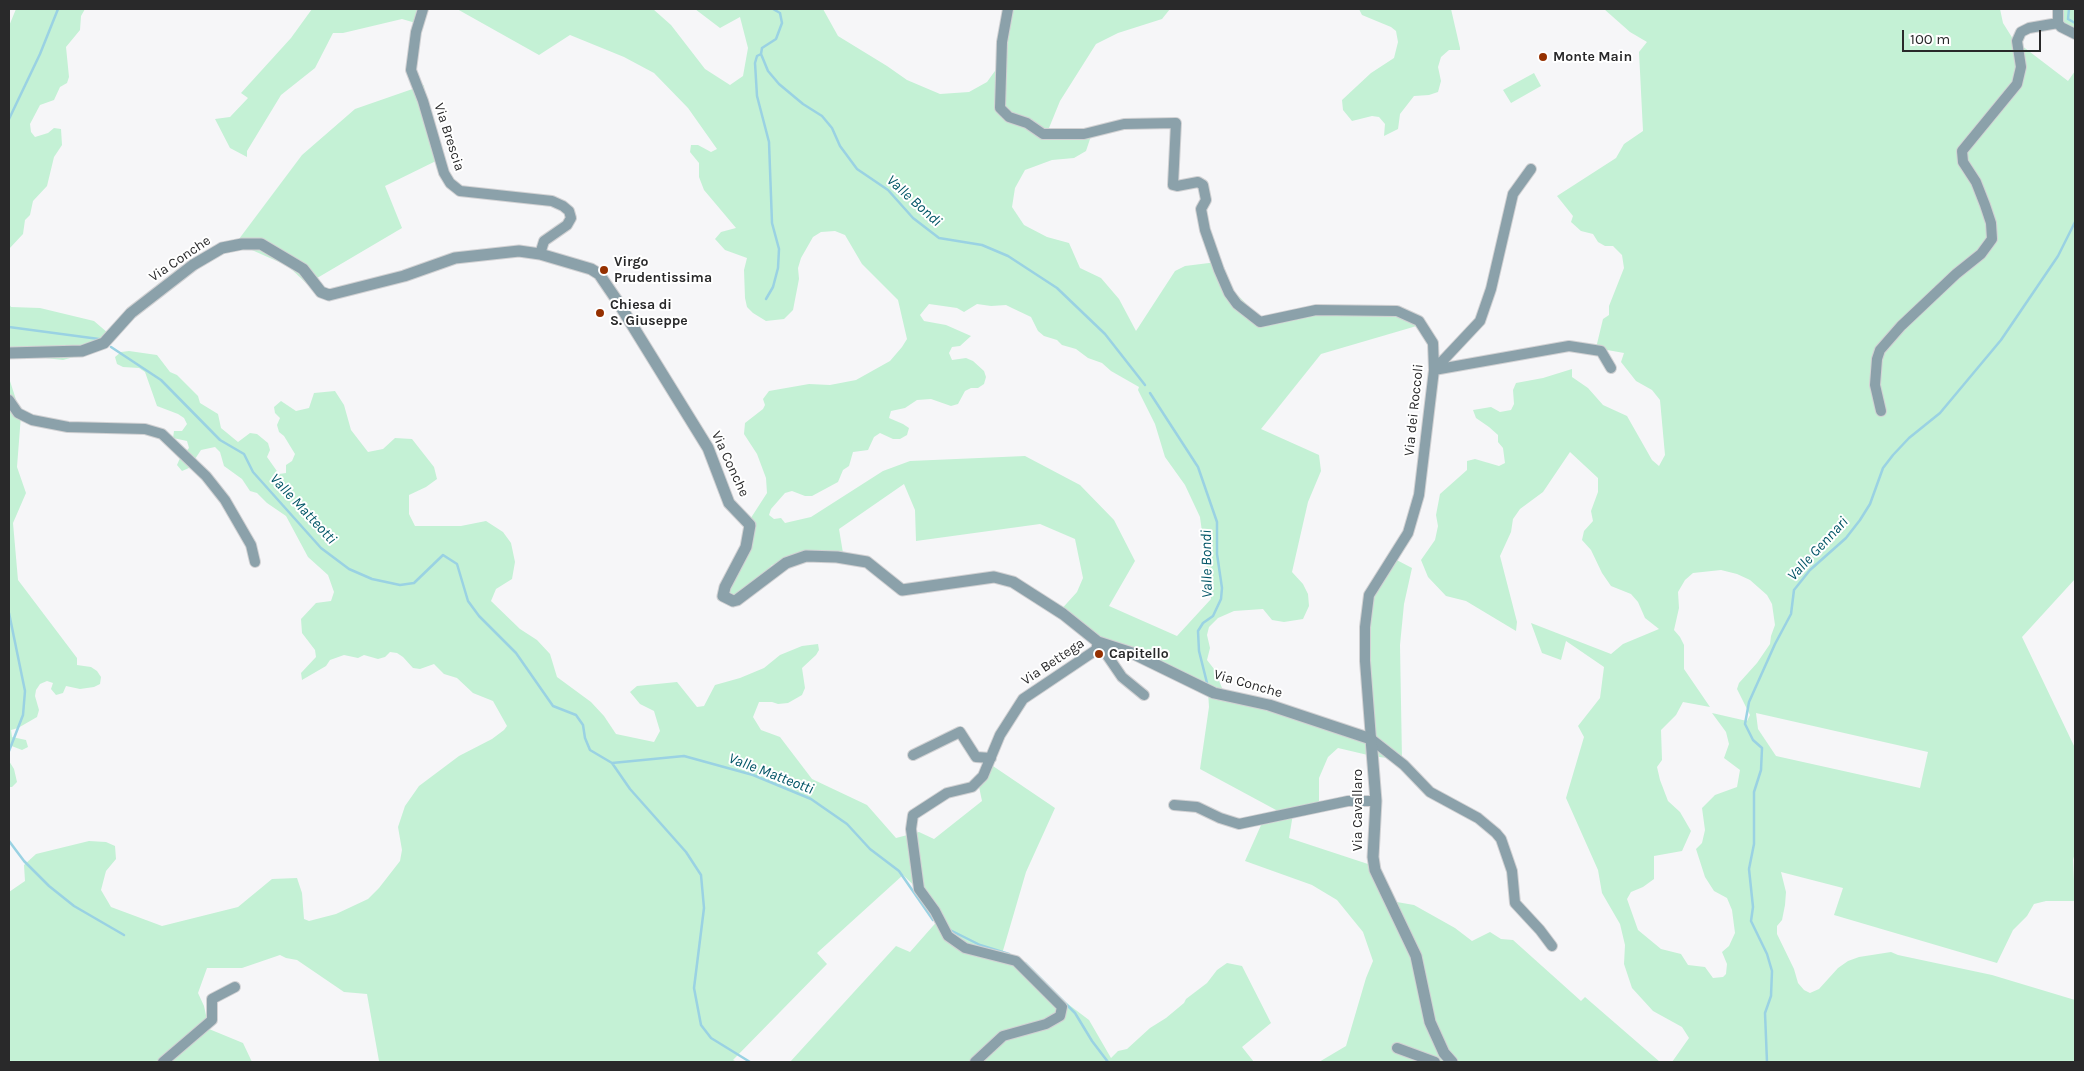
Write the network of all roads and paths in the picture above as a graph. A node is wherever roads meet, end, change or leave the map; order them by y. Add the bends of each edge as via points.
1 (423, 9) edge
2 (1008, 9) edge
3 (2058, 9) edge
4 (2058, 23) junction
5 (2075, 34) edge
6 (1531, 169) dead end
7 (540, 254) junction
8 (9, 354) edge
9 (1611, 368) dead end
10 (1434, 370) junction
11 (9, 400) edge
12 (1881, 412) dead end
13 (255, 562) dead end
14 (1098, 642) junction
15 (1144, 695) dead end
16 (1371, 739) junction
17 (913, 755) dead end
18 (991, 758) junction
19 (1376, 800) junction
20 (1174, 806) dead end
21 (1552, 946) dead end
22 (236, 987) dead end
23 (1397, 1048) dead end
24 (1447, 1061) edge
25 (163, 1062) edge
26 (975, 1062) edge
27 (1435, 1062) edge

1 - 7 street, Via Brescia via 411,70 444,173 450,184 460,191 552,201 569,211 571,218 567,225 544,241
2 - 10 street, Via dei Roccoli via 1002,42 1000,108 1009,117 1027,123 1043,134 1084,134 1124,124 1176,123 1173,185 1198,182 1203,185 1206,200 1201,210 1205,230 1219,270 1237,304 1260,322 1316,310 1397,311 1419,321 1433,343
3 - 4 street
4 - 5 street
4 - 12 street via 2021,32 2017,41 2021,67 2017,84 1962,151 1963,162 1985,205 1992,239 1981,254 1901,326 1880,350 1875,385
6 - 10 street via 1513,194 1480,321
7 - 8 street, Via Conche via 519,251 455,258 404,276 329,295 321,292 303,269 261,244 242,244 222,248 193,265 131,313 104,343 82,351
7 - 14 street, Via Conche via 599,274 708,448 729,503 750,525 746,547 723,596 737,600 786,563 806,556 837,557 868,562 902,590 994,577 1014,582
9 - 10 street via 1600,351 1569,346
10 - 16 street, Via dei Roccoli via 1419,495 1408,533 1369,595 1365,661
11 - 13 street via 18,412 32,420 68,426 145,429 162,434 206,476 225,500 251,545
14 - 15 street via 1122,677
14 - 16 street, Via Conche via 1132,653 1214,693 1269,705
14 - 18 street, Via Bettega via 1096,650 1023,699 1000,735
16 - 19 street, Via Cavallaro
16 - 21 street via 1404,765 1430,792 1478,818 1496,833 1512,871 1515,902
17 - 18 street via 960,732 976,757
18 - 26 street, Via Bettega via 972,787 947,793 913,815 911,828 919,889 948,936 965,948 1016,961 1062,1007 1060,1016 1046,1024 1003,1036
19 - 20 street via 1348,801 1239,824 1197,807
19 - 24 street, Via Cavallaro via 1375,870 1416,956 1430,1022
22 - 25 street via 212,999 212,1020
23 - 27 street

